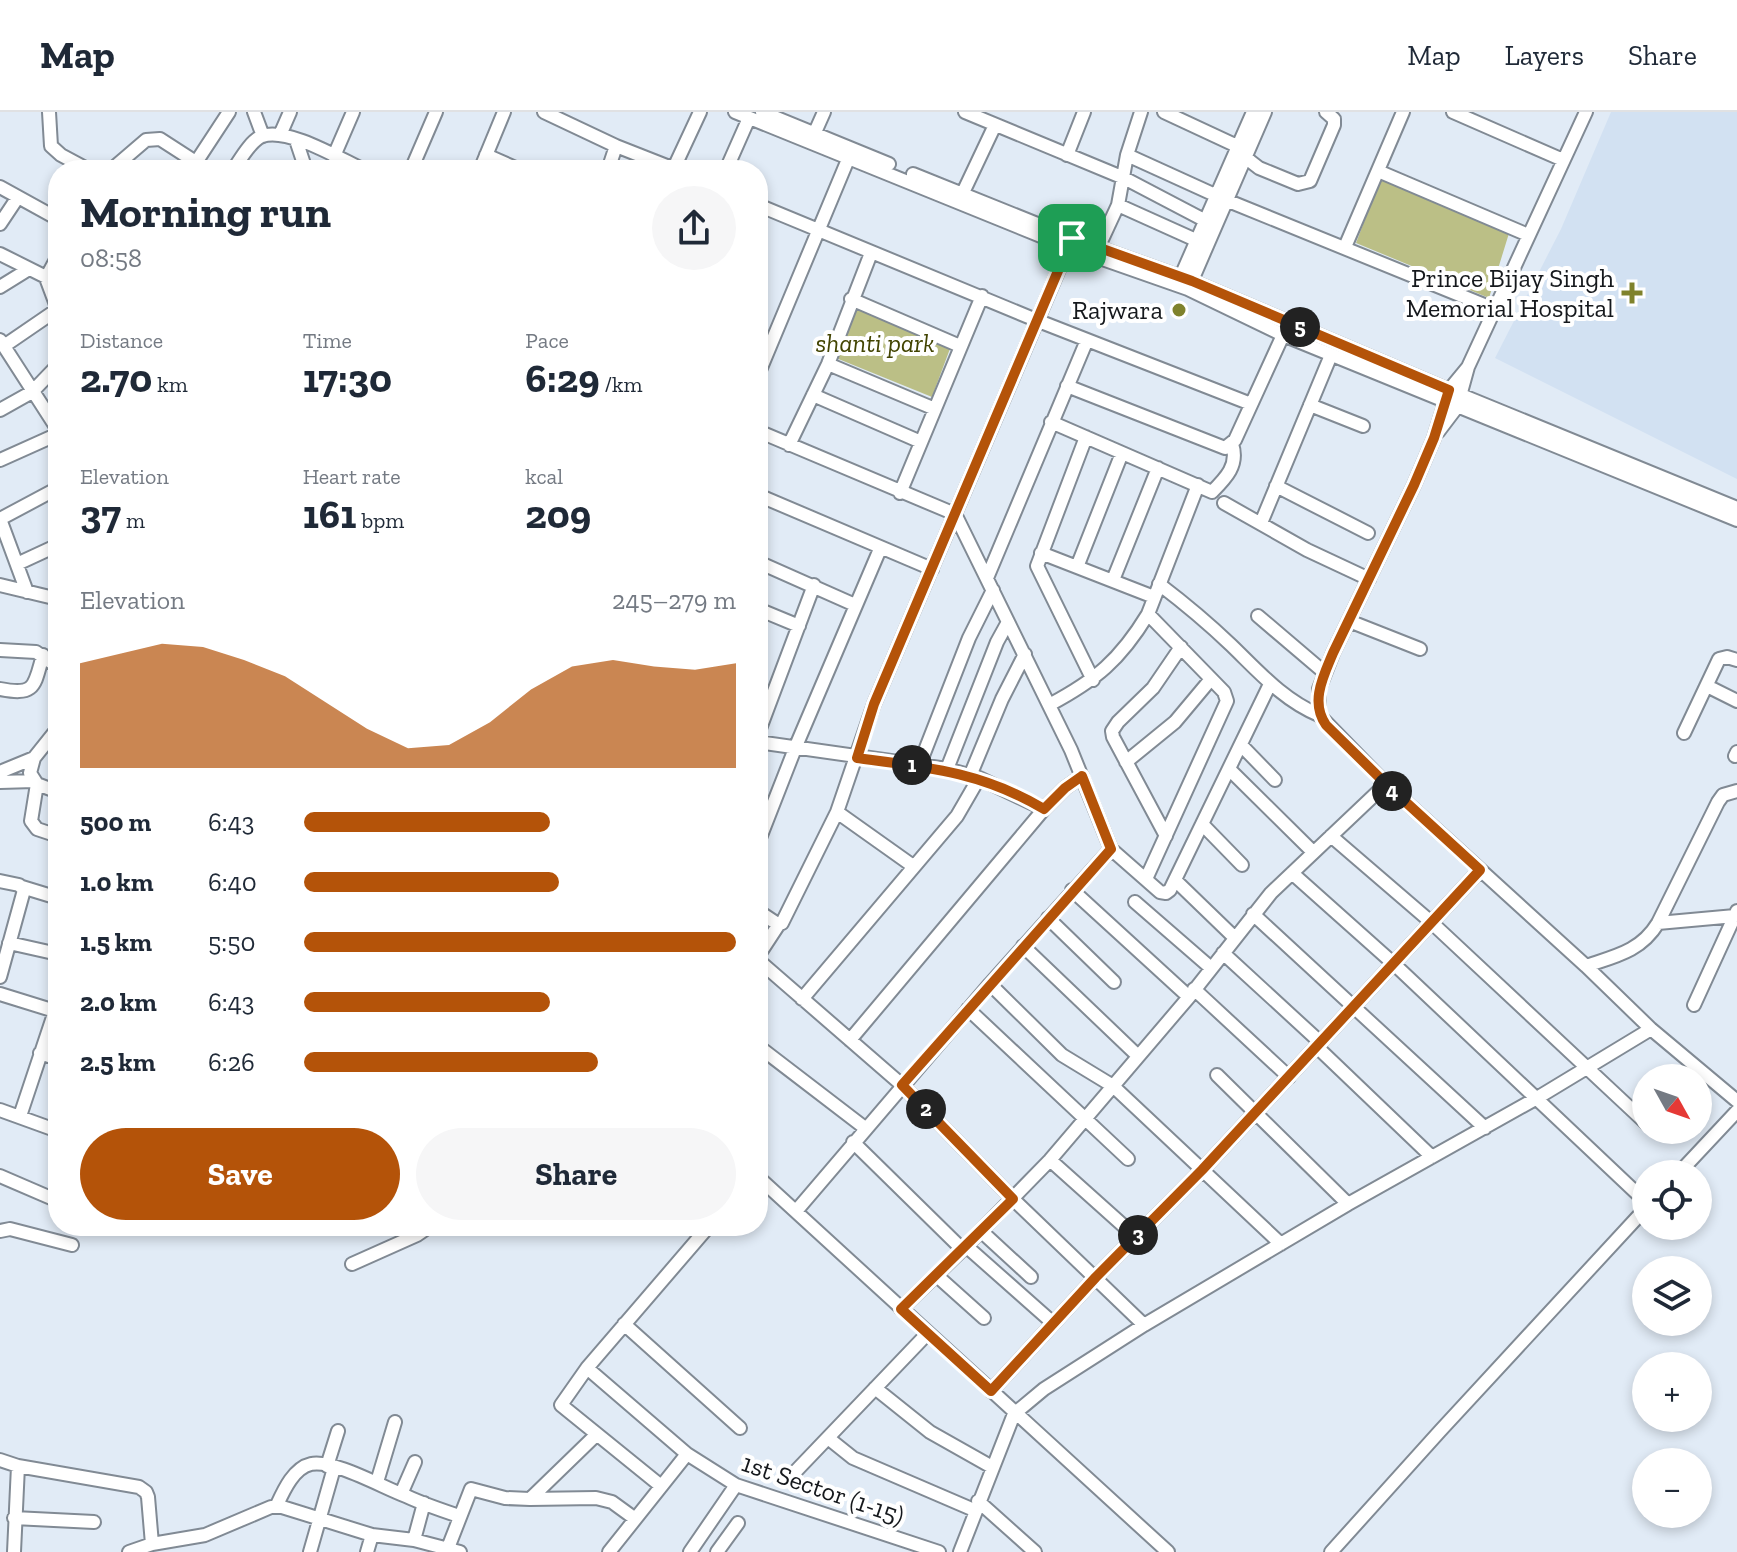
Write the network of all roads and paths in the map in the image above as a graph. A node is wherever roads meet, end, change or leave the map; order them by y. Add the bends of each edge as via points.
1 (49, 112) edge
2 (229, 112) edge
3 (254, 112) edge
4 (290, 112) edge
5 (353, 112) edge
6 (436, 112) edge
7 (504, 112) edge
8 (544, 112) edge
9 (700, 112) edge
10 (735, 112) edge
11 (762, 112) edge
12 (824, 112) edge
13 (965, 112) edge
14 (1084, 112) edge
15 (1141, 112) edge
16 (1164, 112) edge
17 (1253, 112) edge
18 (1265, 112) edge
19 (1326, 112) edge
20 (1403, 112) edge
21 (1453, 112) edge
22 (1586, 112) edge
23 (749, 118) junction
24 (995, 125) junction
25 (280, 135) junction
26 (263, 136) junction
27 (812, 137) junction
28 (296, 140) junction
29 (616, 146) junction
30 (1242, 150) junction
31 (486, 155) junction
32 (1067, 155) junction
33 (1127, 155) junction
34 (334, 156) junction
35 (849, 157) junction
36 (70, 160) edge
37 (123, 160) edge
38 (186, 160) edge
39 (198, 160) edge
40 (241, 160) edge
41 (302, 160) edge
42 (343, 160) edge
43 (415, 160) edge
44 (484, 160) edge
45 (497, 160) edge
46 (611, 160) edge
47 (650, 160) edge
48 (679, 160) edge
49 (730, 160) edge
50 (1563, 160) junction
51 (1378, 171) junction
52 (1124, 178) junction
53 (0, 187) edge
54 (18, 197) junction
55 (961, 198) junction
56 (1222, 198) junction
57 (1118, 205) junction
58 (768, 211) edge
59 (48, 214) edge
60 (1206, 221) junction
61 (0, 224) edge
62 (819, 230) junction
63 (1528, 235) junction
64 (1198, 241) junction
65 (1070, 242) junction
66 (1099, 246) junction
67 (1345, 247) junction
68 (871, 253) junction
69 (0, 254) edge
70 (29, 269) junction
71 (48, 278) edge
72 (1184, 283) junction
73 (0, 287) edge
74 (982, 296) junction
75 (851, 299) junction
76 (1494, 309) junction
77 (48, 316) edge
78 (1036, 320) junction
79 (1283, 335) junction
80 (1087, 340) junction
81 (2, 343) edge
82 (960, 346) junction
83 (768, 351) edge
84 (1331, 355) junction
85 (828, 364) junction
86 (1468, 367) junction
87 (48, 375) edge
88 (1067, 386) junction
89 (32, 392) junction
90 (813, 395) junction
91 (1446, 396) junction
92 (1460, 401) junction
93 (1251, 404) junction
94 (1310, 405) junction
95 (935, 409) junction
96 (0, 410) edge
97 (48, 417) edge
98 (1051, 422) junction
99 (1363, 426) dead end
100 (768, 436) edge
101 (48, 437) edge
102 (1086, 437) junction
103 (1434, 438) junction
104 (921, 442) junction
105 (1232, 444) junction
106 (789, 445) junction
107 (1122, 453) junction
108 (0, 460) edge
109 (1158, 468) junction
110 (1198, 485) junction
111 (1276, 486) junction
112 (48, 493) edge
113 (900, 493) junction
114 (768, 499) edge
115 (1224, 503) dead end
116 (1737, 508) edge
117 (955, 514) junction
118 (0, 519) edge
119 (1737, 520) edge
120 (1261, 523) junction
121 (1368, 533) dead end
122 (880, 549) junction
123 (48, 550) edge
124 (1041, 553) junction
125 (17, 564) junction
126 (768, 566) edge
127 (1077, 567) junction
128 (932, 569) junction
129 (1369, 579) junction
130 (1113, 580) junction
131 (990, 584) junction
132 (1159, 584) junction
133 (0, 585) edge
134 (814, 585) junction
135 (27, 592) junction
136 (48, 597) edge
137 (1154, 597) junction
138 (855, 605) junction
139 (768, 613) edge
140 (1148, 614) junction
141 (1258, 616) dead end
142 (1349, 621) junction
143 (1008, 622) junction
144 (799, 626) junction
145 (1181, 647) junction
146 (1420, 649) dead end
147 (0, 650) edge
148 (1025, 654) junction
149 (43, 655) junction
150 (48, 659) edge
151 (1737, 660) edge
152 (1325, 673) junction
153 (1211, 679) junction
154 (1093, 680) junction
155 (1270, 684) junction
156 (1707, 686) junction
157 (0, 689) edge
158 (768, 690) edge
159 (772, 692) junction
160 (1737, 701) edge
161 (768, 704) edge
162 (1049, 705) junction
163 (1319, 715) junction
164 (1684, 733) dead end
165 (48, 740) edge
166 (768, 743) edge
167 (1241, 745) junction
168 (796, 746) junction
169 (34, 758) junction
170 (857, 758) junction
171 (1126, 762) junction
172 (919, 766) junction
173 (947, 769) junction
174 (1229, 769) junction
175 (0, 772) edge
176 (1082, 776) junction
177 (974, 777) junction
178 (1275, 780) dead end
179 (0, 782) edge
180 (35, 783) junction
181 (1386, 784) junction
182 (48, 788) edge
183 (1737, 791) edge
184 (1044, 809) junction
185 (837, 812) junction
186 (768, 817) edge
187 (1202, 824) junction
188 (48, 833) edge
189 (1166, 836) junction
190 (1331, 836) junction
191 (1111, 849) junction
192 (1313, 852) junction
193 (1242, 865) dead end
194 (913, 866) junction
195 (1480, 870) junction
196 (1292, 873) junction
197 (1146, 879) junction
198 (1175, 880) junction
199 (0, 881) edge
200 (22, 887) junction
201 (1072, 890) junction
202 (48, 895) edge
203 (1135, 902) dead end
204 (1253, 914) junction
205 (1736, 914) edge
206 (768, 917) edge
207 (1048, 918) junction
208 (1431, 922) junction
209 (1658, 923) junction
210 (779, 924) junction
211 (1235, 938) junction
212 (768, 942) edge
213 (9, 943) junction
214 (1023, 946) junction
215 (48, 952) edge
216 (1223, 953) junction
217 (1394, 964) junction
218 (1586, 966) junction
219 (768, 967) edge
220 (1211, 968) junction
221 (0, 977) edge
222 (1114, 982) dead end
223 (990, 984) junction
224 (1192, 993) junction
225 (0, 994) edge
226 (802, 999) junction
227 (1694, 1005) dead end
228 (1356, 1006) junction
229 (48, 1009) edge
230 (968, 1009) junction
231 (1651, 1029) junction
232 (48, 1032) edge
233 (850, 1040) junction
234 (1319, 1045) junction
235 (40, 1053) junction
236 (48, 1056) edge
237 (1138, 1056) junction
238 (768, 1057) edge
239 (1586, 1068) junction
240 (1217, 1075) dead end
241 (1289, 1077) junction
242 (902, 1085) junction
243 (1113, 1086) junction
244 (1537, 1098) junction
245 (1737, 1101) edge
246 (0, 1110) edge
247 (1632, 1110) edge
248 (1737, 1111) edge
249 (1256, 1112) junction
250 (20, 1116) junction
251 (1085, 1119) junction
252 (48, 1127) edge
253 (865, 1128) junction
254 (1485, 1128) junction
255 (853, 1142) junction
256 (1432, 1157) junction
257 (1128, 1159) dead end
258 (1050, 1160) junction
259 (1691, 1160) edge
260 (1202, 1170) junction
261 (0, 1176) edge
262 (768, 1185) edge
263 (1632, 1191) edge
264 (48, 1197) edge
265 (1013, 1199) junction
266 (1348, 1204) junction
267 (797, 1210) junction
268 (1632, 1220) edge
269 (0, 1231) edge
270 (981, 1231) junction
271 (415, 1236) edge
272 (700, 1236) edge
273 (1136, 1237) junction
274 (1281, 1244) junction
275 (72, 1245) dead end
276 (964, 1248) junction
277 (352, 1264) dead end
278 (936, 1275) junction
279 (1031, 1277) dead end
280 (1096, 1277) junction
281 (901, 1309) junction
282 (984, 1318) dead end
283 (1053, 1323) junction
284 (624, 1324) junction
285 (1144, 1325) junction
286 (927, 1334) junction
287 (587, 1368) junction
288 (875, 1388) junction
289 (991, 1391) junction
290 (1014, 1414) junction
291 (395, 1422) dead end
292 (740, 1428) dead end
293 (338, 1431) dead end
294 (596, 1435) junction
295 (828, 1438) junction
296 (687, 1454) junction
297 (0, 1460) edge
298 (415, 1462) dead end
299 (18, 1466) junction
300 (331, 1467) junction
301 (992, 1467) junction
302 (795, 1472) dead end
303 (377, 1482) junction
304 (736, 1485) junction
305 (661, 1486) junction
306 (401, 1494) junction
307 (530, 1499) junction
308 (424, 1503) junction
309 (976, 1505) junction
310 (276, 1507) junction
311 (459, 1516) junction
312 (14, 1518) junction
313 (320, 1518) junction
314 (634, 1518) junction
315 (94, 1522) dead end
316 (738, 1523) dead end
317 (372, 1535) junction
318 (414, 1540) junction
319 (152, 1544) junction
320 (448, 1550) edge
321 (14, 1552) edge
322 (129, 1552) edge
323 (310, 1552) edge
324 (367, 1552) edge
325 (609, 1552) edge
326 (690, 1552) edge
327 (717, 1552) edge
328 (939, 1552) edge
329 (960, 1552) edge
330 (1035, 1552) edge
331 (1168, 1552) edge
332 (1331, 1552) edge

1 - 36 street via 51,146
2 - 39 street
3 - 26 street
4 - 25 street
5 - 34 street
6 - 43 street
7 - 31 street
8 - 29 street
9 - 48 street
10 - 23 street
11 - 27 street
12 - 27 street
13 - 24 street
14 - 32 street
15 - 33 street
16 - 30 street
17 - 30 street
18 - 30 street
19 - 30 street via 1334,125 1304,184 1254,165
20 - 51 street
21 - 50 street
22 - 50 street
23 - 27 street
23 - 49 street
24 - 32 street
24 - 55 street
25 - 26 street
25 - 28 street
26 - 40 street
27 - 35 street
27 - 55 street
28 - 34 street
28 - 41 street
29 - 46 street
29 - 47 street
30 - 56 street
31 - 44 street
31 - 45 street
32 - 52 street
33 - 52 street
33 - 56 street
34 - 42 street
35 - 55 street
35 - 62 street
37 - 38 street via 153,138
50 - 63 street
51 - 63 street
51 - 67 street
52 - 57 street
52 - 60 street
53 - 54 street
54 - 59 street
54 - 61 street
55 - 65 street
56 - 60 street
56 - 67 street
56 - 72 street
57 - 64 street
57 - 66 street
58 - 62 street
60 - 64 street
62 - 68 street
62 - 83 street
63 - 76 street
64 - 72 street
65 - 66 street
65 - 72 street
65 - 78 street
66 - 72 street
67 - 76 street
68 - 74 street
68 - 75 street
69 - 70 street
70 - 71 street
70 - 73 street
72 - 79 street
72 - 91 street
74 - 78 street
74 - 82 street
75 - 82 street
75 - 85 street
76 - 86 street
77 - 81 street
78 - 80 street
78 - 117 street
79 - 84 street
79 - 93 street
80 - 88 street
80 - 93 street
81 - 89 street
82 - 95 street
84 - 91 street
84 - 94 street
85 - 90 street
85 - 95 street
86 - 91 street
86 - 92 street
87 - 89 street
88 - 98 street
88 - 105 street via 1220,448
89 - 96 street
89 - 97 street
90 - 104 street
90 - 106 street
91 - 92 street
91 - 103 street
92 - 103 street
92 - 116 street
92 - 119 street
93 - 105 street
94 - 99 street
94 - 111 street
95 - 104 street
98 - 102 street
98 - 131 street
100 - 106 street
101 - 108 street
102 - 107 street
102 - 124 street
103 - 129 street
104 - 113 street
105 - 110 street via 1232,470 1212,492
106 - 113 street
107 - 109 street
107 - 127 street
109 - 110 street
109 - 130 street
110 - 132 street
111 - 120 street
111 - 121 street
112 - 118 street
113 - 117 street
114 - 122 street
115 - 120 street
117 - 128 street
117 - 131 street
118 - 125 street
120 - 129 street
122 - 128 street
122 - 138 street
123 - 125 street
124 - 127 street
124 - 154 street via 1038,572
125 - 135 street
126 - 134 street
127 - 130 street
128 - 170 street via 874,704
129 - 142 street
130 - 137 street
131 - 143 street
131 - 172 street
132 - 137 street
132 - 155 street
133 - 135 street
134 - 138 street
134 - 144 street
135 - 136 street
137 - 140 street
138 - 168 street
139 - 144 street
140 - 145 street
140 - 154 street via 1123,651
141 - 152 street
142 - 146 street
142 - 152 street
143 - 148 street
143 - 173 street
144 - 159 street
145 - 153 street
145 - 171 street via 1153,688 1114,726 1113,737
147 - 149 street
148 - 162 street
148 - 177 street via 1002,699
149 - 150 street
149 - 157 street via 30,690
151 - 156 street via 1719,659
152 - 163 street
153 - 171 street via 1175,722
153 - 189 street via 1227,701
154 - 162 street
155 - 163 street
155 - 167 street
156 - 160 street
156 - 164 street
158 - 159 street
159 - 161 street
162 - 176 street
163 - 181 street
165 - 169 street
166 - 168 street
167 - 174 street
167 - 178 street
168 - 170 street
168 - 186 street
169 - 175 street
169 - 180 street via 30,773
170 - 172 street
170 - 185 street
171 - 189 street
172 - 173 street
173 - 177 street
174 - 187 street
174 - 192 street
176 - 184 street
176 - 191 street
177 - 184 street
177 - 194 street via 957,816
179 - 180 street
180 - 182 street
180 - 188 street via 31,821
181 - 190 street
181 - 195 street
183 - 209 street via 1718,802
184 - 233 street
185 - 194 street
185 - 210 street
187 - 193 street
187 - 198 street
189 - 197 street
190 - 192 street
190 - 208 street
191 - 197 street
191 - 201 street
192 - 196 street
194 - 226 street
195 - 208 street
195 - 218 street
196 - 204 street
196 - 217 street
197 - 198 street via 1163,893
198 - 211 street
199 - 200 street
200 - 202 street
200 - 213 street
201 - 207 street
201 - 224 street
203 - 220 street
204 - 211 street
204 - 228 street
205 - 209 street
205 - 227 street
206 - 210 street
207 - 214 street
207 - 222 street
208 - 217 street
208 - 239 street
209 - 218 street via 1636,948
210 - 212 street
211 - 216 street
213 - 215 street
213 - 221 street
214 - 223 street
214 - 237 street
216 - 220 street
216 - 234 street
217 - 228 street
217 - 244 street
218 - 231 street
219 - 226 street
220 - 224 street
223 - 230 street
223 - 243 street via 1062,1055
224 - 237 street
224 - 241 street
225 - 229 street
226 - 233 street
228 - 234 street
228 - 254 street
230 - 242 street
230 - 251 street
231 - 239 street
231 - 245 street
232 - 235 street
233 - 242 street
234 - 241 street
234 - 256 street
235 - 236 street
235 - 250 street
237 - 243 street
238 - 253 street
239 - 244 street
239 - 247 street
240 - 249 street
241 - 249 street
242 - 253 street
242 - 265 street
243 - 251 street
243 - 260 street
244 - 254 street
244 - 263 street
246 - 250 street
248 - 259 street
249 - 260 street
249 - 266 street
250 - 252 street
251 - 257 street
251 - 258 street
253 - 255 street
254 - 256 street
255 - 267 street
255 - 276 street
256 - 266 street
258 - 265 street
258 - 273 street
260 - 273 street
260 - 274 street
261 - 264 street
262 - 267 street
265 - 270 street
265 - 280 street
266 - 274 street
267 - 281 street
268 - 332 street
269 - 275 street
270 - 276 street
270 - 279 street
271 - 277 street
272 - 284 street
273 - 280 street
274 - 285 street
276 - 278 street
276 - 283 street
278 - 281 street
278 - 282 street
280 - 283 street
280 - 285 street
281 - 286 street
283 - 289 street
284 - 287 street
284 - 292 street
285 - 290 street
286 - 288 street
286 - 289 street
287 - 294 street via 561,1405
287 - 296 street, 1st Sector (1-15)
288 - 295 street
288 - 301 street via 930,1432
289 - 290 street
290 - 301 street
290 - 331 street
291 - 303 street
293 - 300 street
294 - 305 street
294 - 307 street
295 - 302 street
295 - 309 street via 853,1458
296 - 304 street, 1st Sector (1-15)
296 - 305 street
297 - 299 street
298 - 306 street
299 - 312 street
299 - 319 street via 139,1487 148,1497
300 - 303 street
300 - 310 street via 304,1467
300 - 313 street
301 - 309 street
303 - 306 street
304 - 326 street
304 - 328 street, 1st Sector (1-15)
305 - 314 street
306 - 308 street
307 - 311 street via 471,1489
307 - 314 street via 605,1500
308 - 311 street
308 - 318 street
309 - 329 street
309 - 330 street
310 - 313 street
310 - 319 street via 205,1535
311 - 320 street
312 - 315 street
312 - 321 street
313 - 317 street
313 - 323 street
314 - 325 street
316 - 327 street
317 - 318 street
317 - 324 street
318 - 320 street
319 - 322 street

